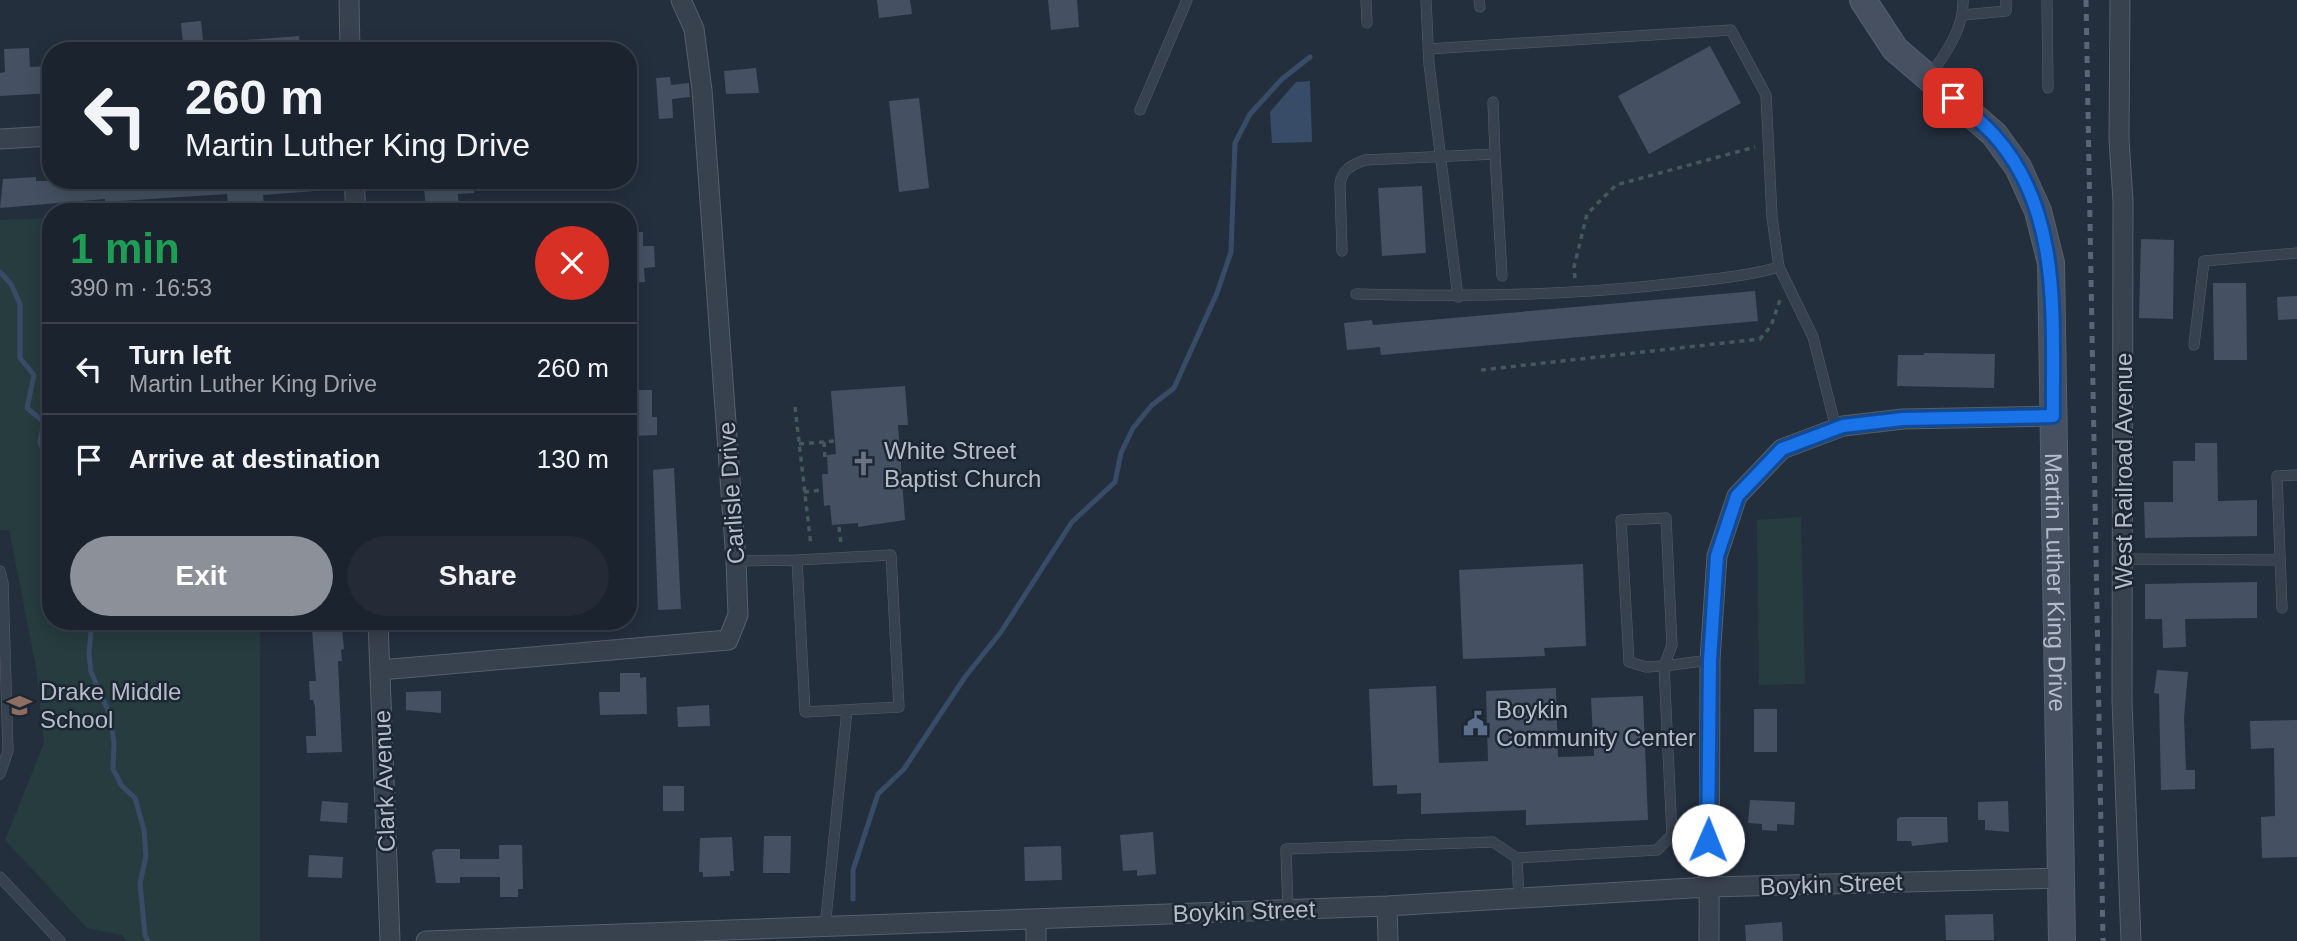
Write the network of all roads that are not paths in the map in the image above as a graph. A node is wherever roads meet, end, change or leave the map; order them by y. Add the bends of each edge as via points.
1 (349, 0) edge
2 (681, 0) edge
3 (1187, 0) edge
4 (1366, 0) edge
5 (1426, 0) edge
6 (1863, 0) edge
7 (1963, 0) edge
8 (2006, 0) edge
9 (2047, 0) edge
10 (2120, 0) edge
11 (1963, 15) junction
12 (1367, 23) dead end
13 (350, 42) edge
14 (1429, 49) junction
15 (1928, 79) junction
16 (2048, 88) dead end
17 (1493, 102) dead end
18 (1140, 110) dead end
19 (42, 137) edge
20 (0, 139) edge
21 (1494, 154) junction
22 (1441, 158) junction
23 (1342, 251) dead end
24 (2297, 253) edge
25 (1779, 267) junction
26 (1502, 276) dead end
27 (1356, 294) dead end
28 (1458, 297) junction
29 (2194, 345) dead end
30 (2053, 416) junction
31 (1836, 428) junction
32 (2297, 475) edge
33 (2123, 559) junction
34 (797, 560) junction
35 (2280, 560) junction
36 (736, 561) junction
37 (0, 571) edge
38 (2282, 608) dead end
39 (378, 630) edge
40 (1710, 660) junction
41 (1664, 666) junction
42 (380, 670) junction
43 (847, 710) junction
44 (0, 774) edge
45 (1517, 858) junction
46 (0, 877) edge
47 (2061, 878) junction
48 (1708, 887) junction
49 (1519, 899) junction
50 (1387, 906) junction
51 (1288, 910) junction
52 (1036, 920) junction
53 (825, 928) junction
54 (679, 937) edge
55 (60, 941) edge
56 (390, 941) edge
57 (426, 941) edge
58 (1036, 941) edge
59 (1388, 941) edge
60 (1709, 941) edge
61 (2062, 941) edge
62 (2131, 941) edge

1 - 13 street
2 - 36 street, Carlisle Drive via 694,29 702,90
3 - 18 lane
4 - 12 lane
5 - 14 lane
6 - 15 main road, Martin Luther King Drive via 1895,50
7 - 11 lane
8 - 11 lane via 2006,11
9 - 16 lane
10 - 33 street, West Railroad Avenue
11 - 15 lane via 1951,45
14 - 22 lane
14 - 25 lane via 1731,30 1766,95
15 - 30 main road, Martin Luther King Drive via 1994,134 2018,167 2038,211 2050,263
17 - 21 lane
19 - 20 street
21 - 22 lane
21 - 26 lane
22 - 23 lane via 1365,160 1351,165 1340,184
22 - 28 lane
24 - 29 lane via 2204,261
25 - 28 lane via 1752,274 1576,291
25 - 31 lane via 1813,337
27 - 28 lane
30 - 31 street via 1903,419
30 - 47 main road, Martin Luther King Drive
31 - 40 street via 1782,449 1737,496 1717,556
32 - 35 lane via 2277,476
33 - 35 lane
33 - 62 street, West Railroad Avenue via 2122,712
34 - 36 lane
34 - 43 lane via 806,712
34 - 43 lane via 891,555 899,707
35 - 38 lane
36 - 42 street, Carlisle Drive via 738,615 728,640
37 - 44 lane via 8,751
39 - 42 street, Clark Avenue
40 - 41 lane
40 - 48 street
41 - 41 lane via 1629,662 1621,520 1666,518 1672,645
41 - 45 lane via 1672,835 1657,850
42 - 56 street, Clark Avenue
43 - 53 lane
45 - 49 lane
45 - 51 lane via 1493,842 1286,849
46 - 55 lane
47 - 48 street, Boykin Street
47 - 61 main road, Martin Luther King Drive
48 - 49 street, Boykin Street
48 - 60 street
49 - 50 street, Boykin Street
50 - 51 street, Boykin Street
50 - 59 street
51 - 52 street, Boykin Street
52 - 53 street, Boykin Street
52 - 58 street
53 - 54 street, Boykin Street
54 - 57 street, Boykin Street

